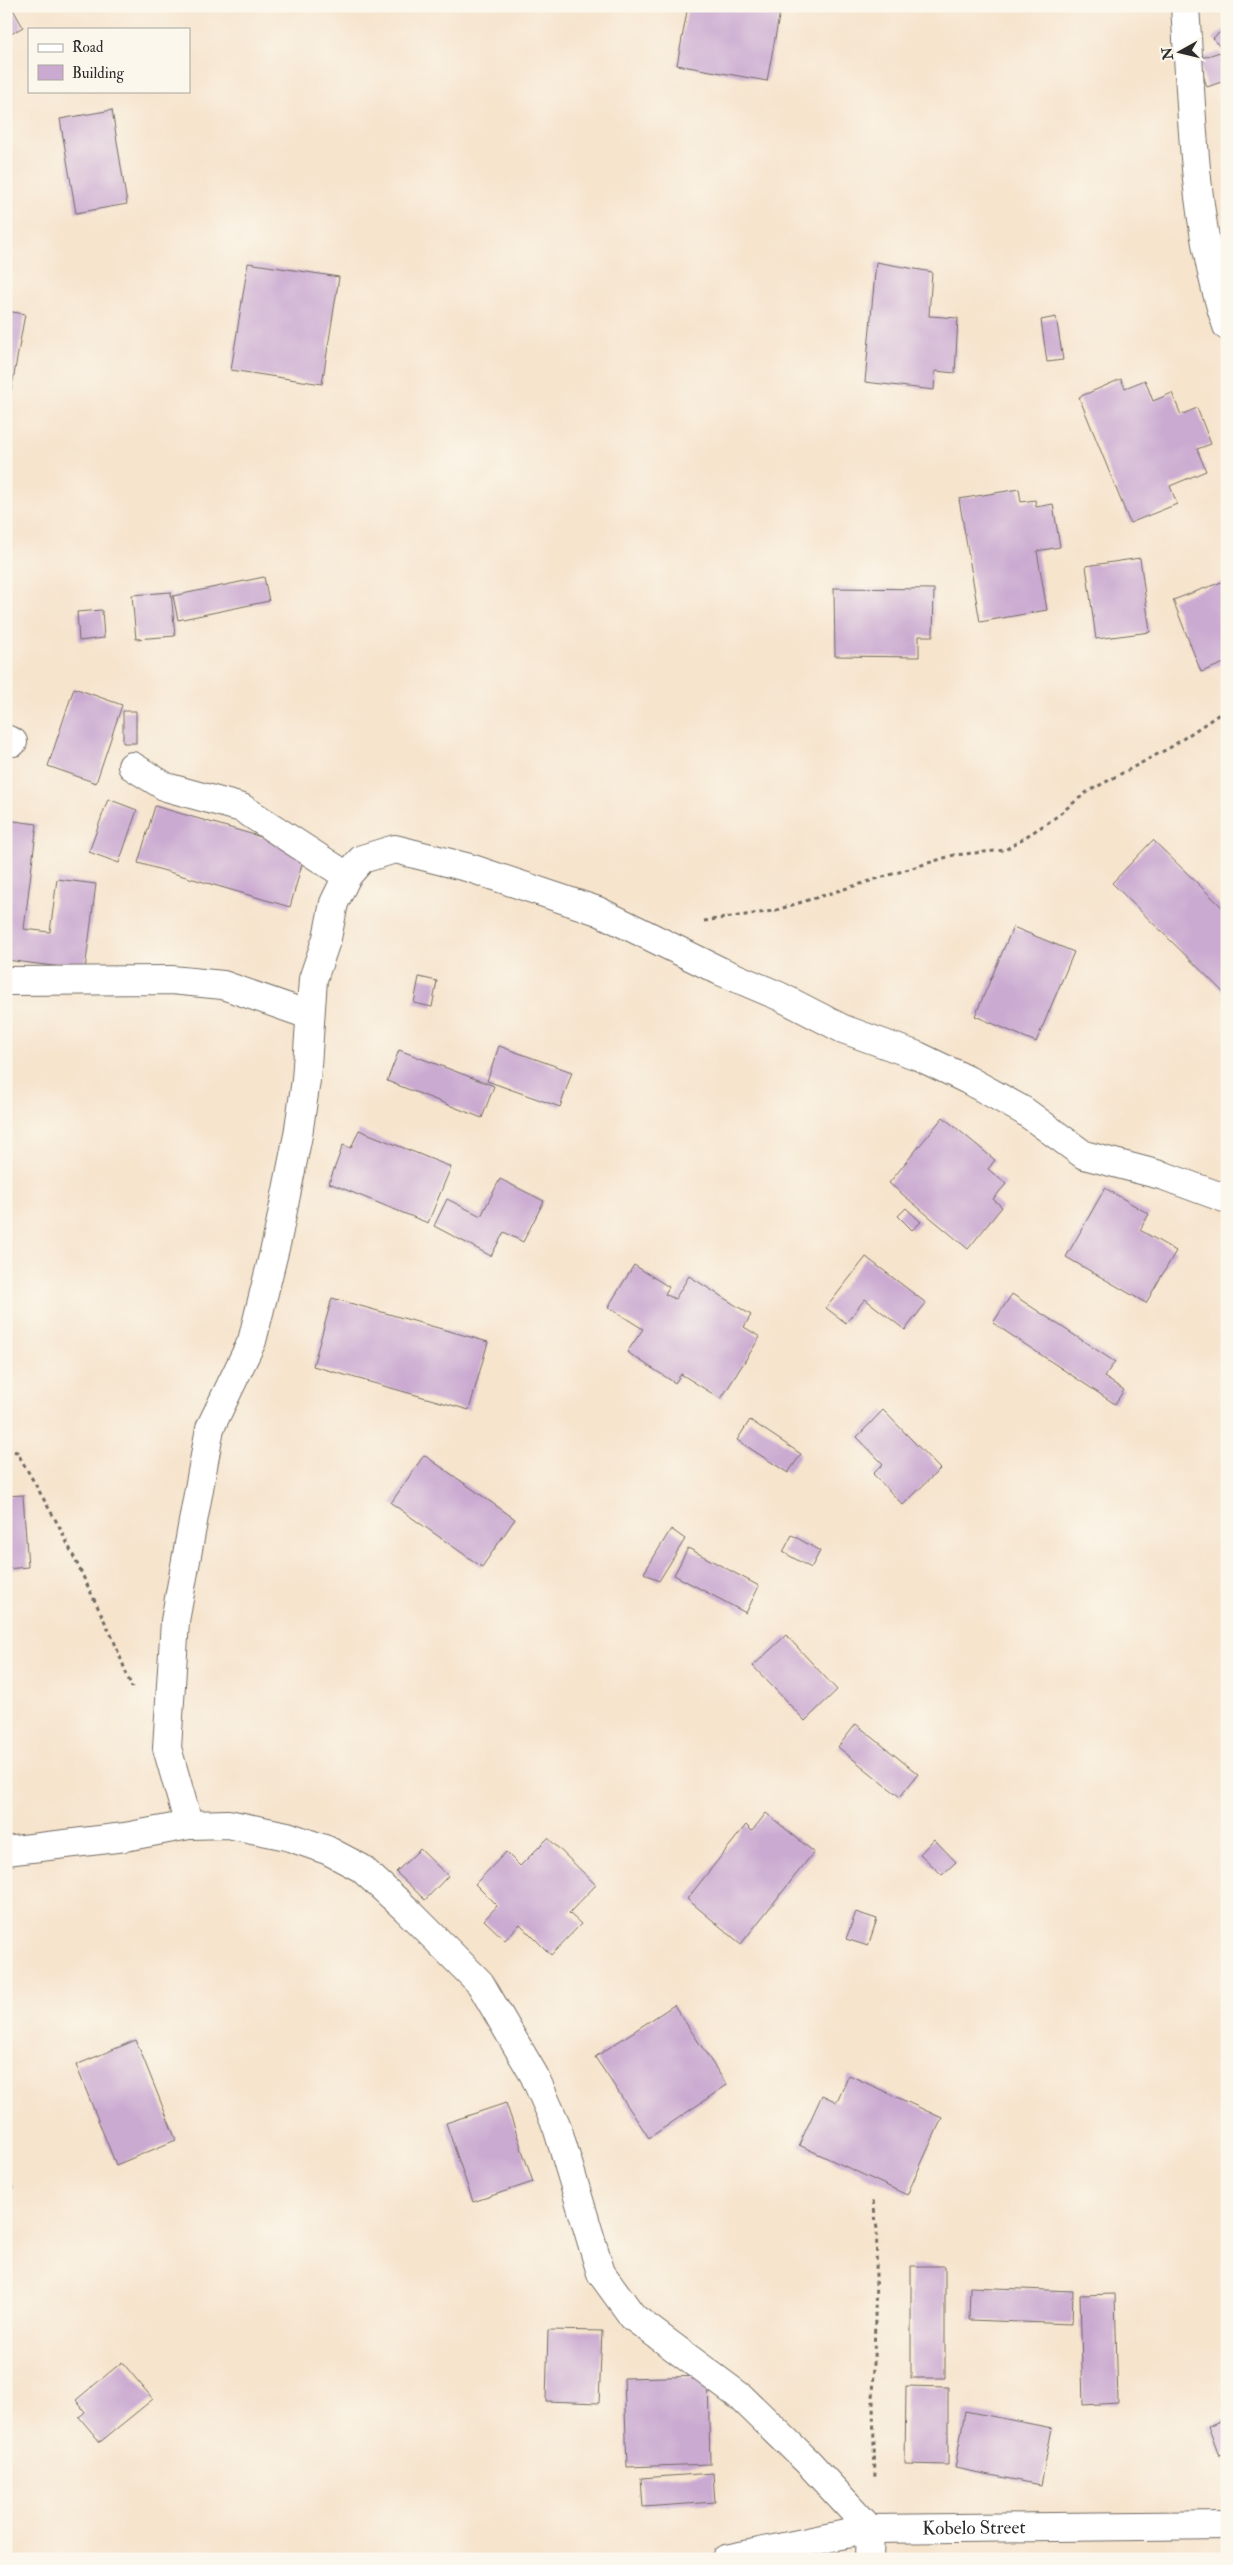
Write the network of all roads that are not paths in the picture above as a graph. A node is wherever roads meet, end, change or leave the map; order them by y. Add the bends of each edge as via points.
1 (1186, 6) edge
2 (1227, 326) edge
3 (132, 766) dead end
4 (347, 876) junction
5 (6, 981) edge
6 (309, 1015) junction
7 (1227, 1199) edge
8 (190, 1825) junction
9 (6, 1851) edge
10 (1227, 2525) edge
11 (870, 2529) junction
12 (726, 2559) edge
13 (869, 2559) edge

1 - 2 street via 1197,178 1215,289
3 - 4 street via 166,788 242,808
4 - 6 street via 334,903 314,978
4 - 7 street via 362,859 395,848 470,868 598,911 843,1029 918,1056 968,1080 1024,1111 1084,1155 1164,1176
5 - 6 street via 171,980 222,985
6 - 8 street via 306,1080 277,1240 252,1342 210,1428 175,1621 167,1748
8 - 9 street via 86,1843
8 - 11 street via 228,1824 287,1836 327,1850 361,1868 480,1983 534,2075 557,2127 601,2273 606,2280 633,2317 742,2398
10 - 11 street, Kobelo Street
11 - 12 street, Kobelo Street
11 - 13 street

